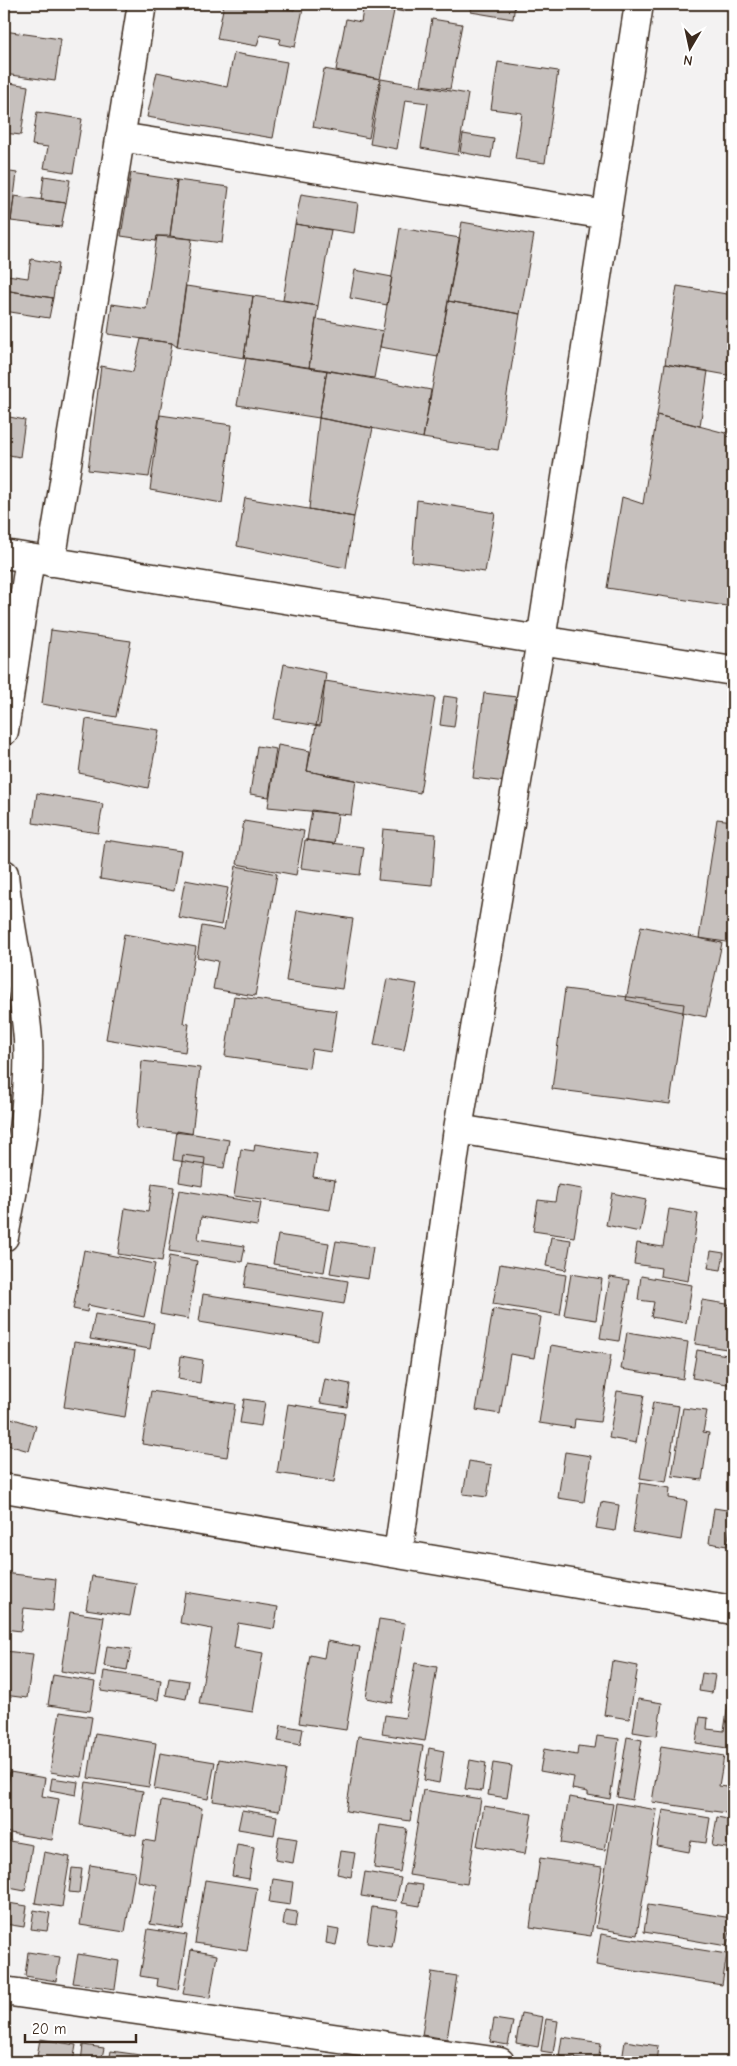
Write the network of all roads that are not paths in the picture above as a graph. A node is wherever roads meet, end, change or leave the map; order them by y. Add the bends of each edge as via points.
1 (142, 4) edge
2 (639, 4) edge
3 (120, 137) junction
4 (607, 215) junction
5 (28, 558) edge
6 (541, 640) junction
7 (733, 671) edge
8 (4, 731) edge
9 (4, 874) edge
10 (458, 1128) junction
11 (733, 1174) edge
12 (4, 1237) edge
13 (4, 1488) edge
14 (398, 1554) junction
15 (733, 1610) edge
16 (4, 1991) edge
17 (500, 2062) edge

1 - 3 street
2 - 4 street
3 - 4 street
3 - 5 street
4 - 6 street
5 - 6 street
5 - 8 street
6 - 7 street
6 - 10 street
9 - 12 street via 7,913 28,1040 26,1114
10 - 11 street
10 - 14 street
13 - 14 street
14 - 15 street
16 - 17 street

